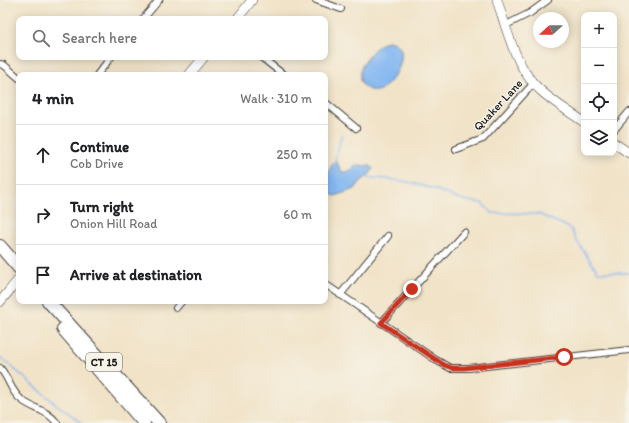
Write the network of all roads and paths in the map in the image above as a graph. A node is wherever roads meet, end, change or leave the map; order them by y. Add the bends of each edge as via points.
1 (159, 0) edge
2 (252, 0) edge
3 (316, 0) edge
4 (497, 0) edge
5 (548, 0) edge
6 (340, 9) dead end
7 (146, 16) edge
8 (239, 16) edge
9 (506, 25) junction
10 (109, 60) edge
11 (202, 60) edge
12 (266, 60) edge
13 (0, 64) edge
14 (99, 72) edge
15 (192, 72) edge
16 (280, 72) edge
17 (16, 76) edge
18 (534, 84) junction
19 (328, 105) edge
20 (629, 112) edge
21 (581, 120) edge
22 (617, 126) edge
23 (356, 128) dead end
24 (617, 145) edge
25 (456, 149) dead end
26 (629, 153) edge
27 (464, 232) dead end
28 (388, 236) dead end
29 (0, 246) edge
30 (0, 258) edge
31 (16, 265) edge
32 (16, 276) edge
33 (16, 283) edge
34 (328, 286) edge
35 (340, 295) junction
36 (0, 302) edge
37 (41, 304) edge
38 (51, 304) edge
39 (179, 304) edge
40 (176, 308) dead end
41 (381, 323) junction
42 (629, 350) edge
43 (0, 368) edge
44 (57, 423) edge
45 (144, 423) edge
46 (159, 423) edge

1 - 7 street
2 - 8 street
3 - 6 street
4 - 9 street
5 - 9 street
9 - 18 street via 521,64
10 - 14 street
11 - 15 street
12 - 16 street
13 - 17 street
18 - 21 street
18 - 25 street, Quaker Lane via 483,139
19 - 23 street
20 - 22 street
24 - 26 street
27 - 41 street
28 - 35 street
29 - 31 highway
30 - 32 highway
33 - 36 street, bridge
34 - 35 street
35 - 41 street
37 - 45 highway, CT 15
38 - 46 highway, CT 15
39 - 40 street
41 - 42 street via 441,364 452,368
43 - 44 street via 23,402 52,416

